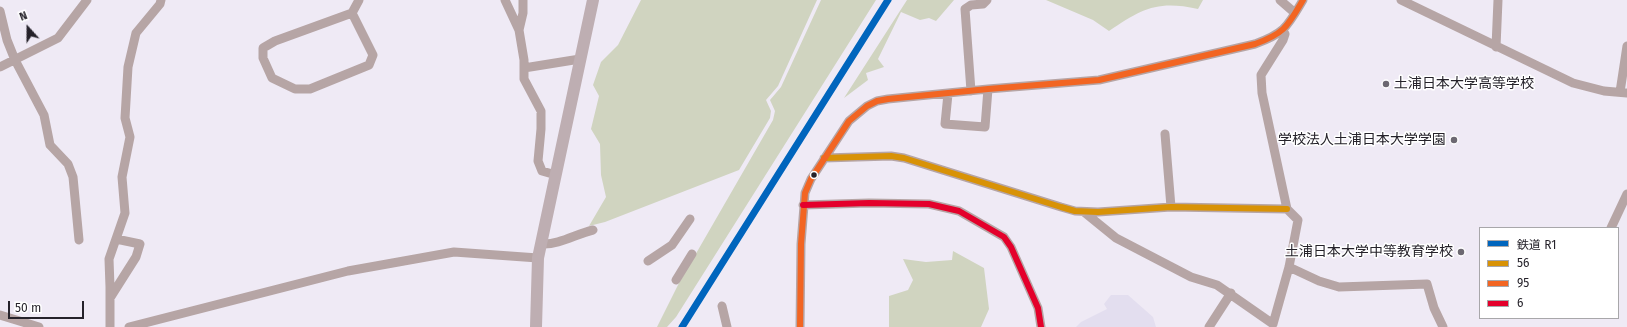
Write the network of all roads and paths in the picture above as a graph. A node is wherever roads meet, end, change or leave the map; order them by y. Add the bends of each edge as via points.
1 (87, 0) edge
2 (161, 0) edge
3 (359, 0) edge
4 (505, 0) edge
5 (523, 0) edge
6 (592, 0) edge
7 (986, 0) edge
8 (1280, 0) edge
9 (1303, 0) edge
10 (1401, 0) edge
11 (1498, 0) edge
12 (0, 11) edge
13 (352, 13) junction
14 (1295, 13) junction
15 (519, 30) junction
16 (1283, 30) junction
17 (1496, 46) junction
18 (1627, 46) edge
19 (580, 59) junction
20 (15, 60) junction
21 (0, 67) edge
22 (524, 68) junction
23 (988, 89) junction
24 (970, 91) junction
25 (1623, 92) edge
26 (948, 94) junction
27 (1165, 134) dead end
28 (824, 158) junction
29 (556, 175) junction
30 (1627, 194) edge
31 (804, 205) junction
32 (1171, 207) junction
33 (1287, 209) junction
34 (1623, 210) edge
35 (1084, 212) junction
36 (690, 219) dead end
37 (1612, 227) edge
38 (593, 230) dead end
39 (116, 239) junction
40 (78, 240) dead end
41 (542, 244) junction
42 (692, 254) dead end
43 (538, 258) junction
44 (648, 261) dead end
45 (1290, 267) junction
46 (676, 280) dead end
47 (1231, 293) junction
48 (110, 298) junction
49 (722, 306) dead end
50 (0, 315) edge
51 (39, 327) edge
52 (110, 327) edge
53 (133, 327) edge
54 (536, 327) edge
55 (727, 327) edge
56 (800, 327) edge
57 (1041, 327) edge
58 (1209, 327) edge
59 (1443, 327) edge

1 - 20 street via 58,38
2 - 39 street via 136,33 128,67 125,118 130,137 122,177 125,213
3 - 13 street
4 - 15 street
5 - 15 street
6 - 19 street
7 - 24 street via 983,4 971,4 965,9
8 - 14 street
9 - 14 street
10 - 17 street
11 - 17 street
12 - 20 street
13 - 13 street via 373,55 369,65 310,89 295,89 272,78 263,58 263,48 275,41
14 - 16 street
15 - 22 street
16 - 23 street via 1254,44 1105,79
16 - 33 street via 1283,40 1261,75 1262,93
17 - 25 street via 1573,83 1604,91
18 - 25 street
19 - 22 street
19 - 29 street
20 - 21 street
20 - 40 street via 44,115 50,145 68,164 73,177
22 - 29 street via 524,79 541,111 538,161 542,171
23 - 24 street
23 - 26 street via 986,127 945,124
24 - 26 street
26 - 28 street via 877,101 849,121
27 - 32 street
28 - 31 street via 811,179
28 - 35 street via 904,158 1061,208
29 - 41 street
30 - 34 street
31 - 56 street
31 - 57 street via 929,204 959,211 1004,238 1011,247 1038,308
32 - 33 street
32 - 35 street
33 - 45 street via 1298,220
34 - 37 street
35 - 47 street via 1116,238
36 - 44 street via 672,245
38 - 41 street via 557,242
39 - 48 street via 109,259
39 - 48 street via 140,244 136,257
41 - 43 street
42 - 46 street
43 - 53 street via 454,252 348,271
43 - 54 street
45 - 47 street via 1273,324
45 - 59 street via 1339,287 1427,284
47 - 58 street
48 - 52 street
49 - 55 street
50 - 51 street

